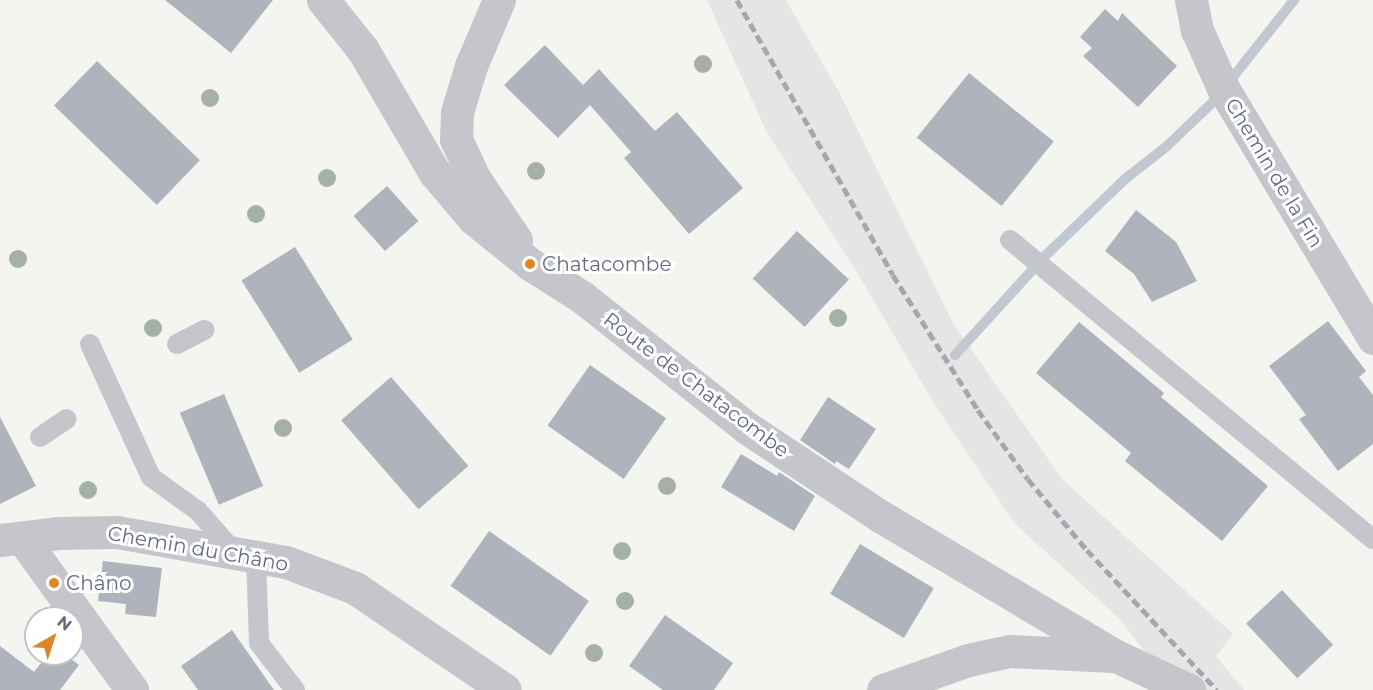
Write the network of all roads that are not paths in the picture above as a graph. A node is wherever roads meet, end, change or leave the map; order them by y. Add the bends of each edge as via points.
1 (323, 0) edge
2 (499, 0) edge
3 (1191, 0) edge
4 (1010, 240) dead end
5 (531, 264) junction
6 (205, 330) dead end
7 (1373, 338) edge
8 (90, 344) dead end
9 (177, 344) dead end
10 (67, 419) dead end
11 (39, 437) dead end
12 (11, 539) edge
13 (1373, 539) edge
14 (245, 555) junction
15 (1116, 656) junction
16 (132, 690) edge
17 (295, 690) edge
18 (505, 690) edge
19 (883, 690) edge
20 (1189, 690) edge

1 - 5 street, Route de Chatacombe via 363,50 435,173 474,219
2 - 5 street via 471,66 457,112 456,140 474,178
3 - 7 street, Chemin de la Fin via 1197,30 1223,88
4 - 13 lane
5 - 15 street, Route de Chatacombe via 582,297 747,428 880,516
6 - 9 lane
8 - 14 lane via 151,477 198,511
10 - 11 lane
12 - 14 street, Chemin du Châno via 117,532
12 - 16 street
14 - 17 lane via 259,643
14 - 18 street, Chemin du Châno via 286,562 355,588
15 - 19 street via 1010,651 968,660
15 - 20 street, Route de Chatacombe

